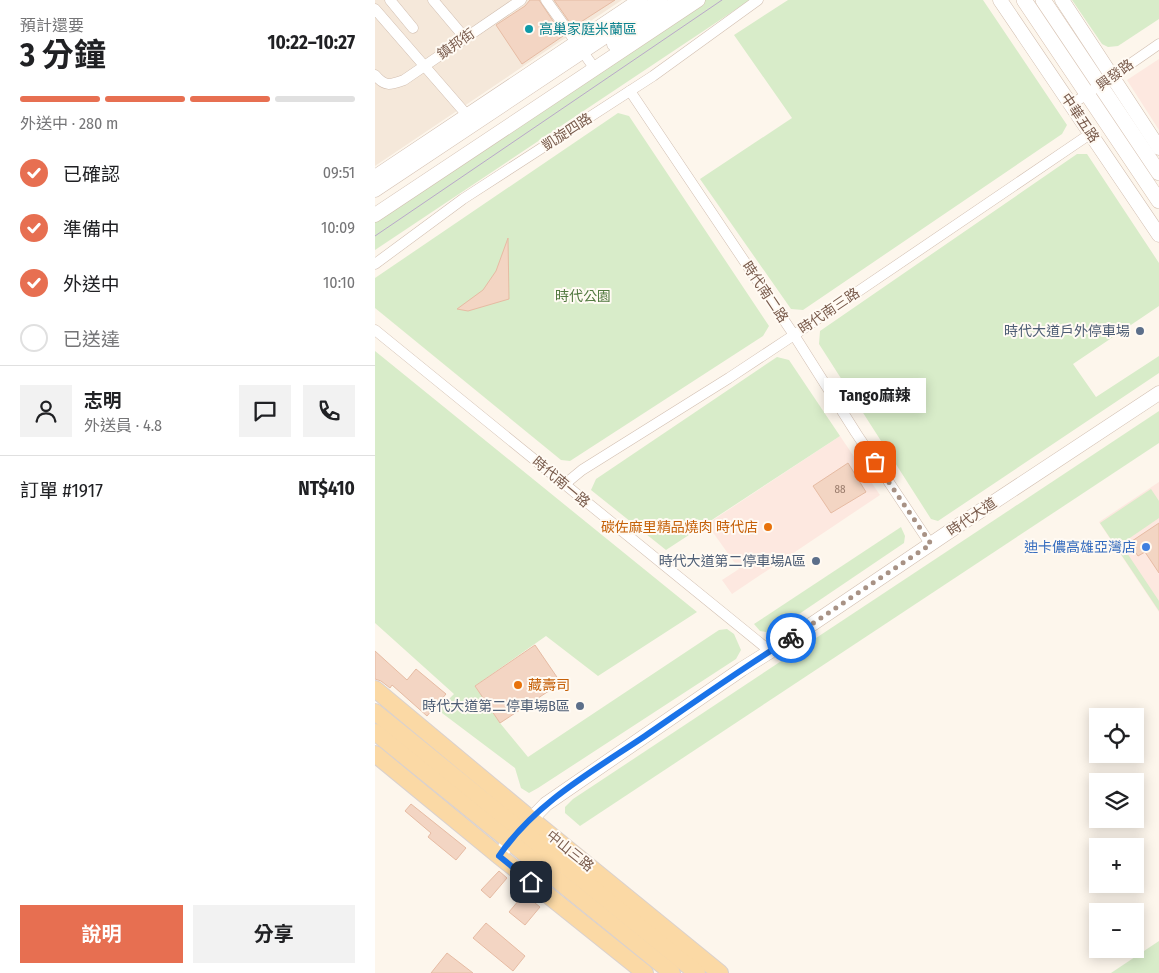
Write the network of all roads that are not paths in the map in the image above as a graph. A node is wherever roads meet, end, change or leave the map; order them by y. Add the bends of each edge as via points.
1 (390, 0) edge
2 (433, 0) edge
3 (521, 0) edge
4 (546, 0) edge
5 (639, 0) edge
6 (660, 0) edge
7 (681, 0) edge
8 (698, 0) edge
9 (758, 0) edge
10 (1000, 0) edge
11 (1024, 0) edge
12 (1043, 0) edge
13 (1062, 0) edge
14 (375, 9) edge
15 (413, 28) dead end
16 (465, 38) junction
17 (1159, 44) edge
18 (586, 56) junction
19 (425, 66) junction
20 (375, 75) edge
21 (1106, 81) junction
22 (630, 91) junction
23 (1088, 94) junction
24 (1071, 106) junction
25 (467, 115) junction
26 (1090, 134) junction
27 (1159, 148) edge
28 (1159, 173) edge
29 (375, 177) edge
30 (375, 190) edge
31 (1159, 201) edge
32 (375, 205) edge
33 (375, 215) edge
34 (1159, 236) edge
35 (375, 264) edge
36 (375, 330) edge
37 (794, 335) junction
38 (1159, 393) edge
39 (565, 484) junction
40 (931, 544) junction
41 (771, 652) junction
42 (375, 689) edge
43 (375, 712) edge
44 (375, 732) edge
45 (375, 754) edge
46 (519, 830) junction
47 (499, 856) junction
48 (645, 973) edge
49 (672, 973) edge
50 (697, 973) edge
51 (720, 973) edge

1 - 15 street
2 - 16 street
3 - 16 street, 鎮邦街
4 - 18 street
5 - 18 street
6 - 18 street
7 - 18 street
8 - 18 street
9 - 22 street, 凱旋四路
10 - 24 street, 中華五路
11 - 23 main road, 中華五路
12 - 21 main road
13 - 21 street
14 - 19 street
16 - 19 street, 鎮邦街
17 - 21 street, 興發路
18 - 25 street
18 - 30 street
18 - 32 street
18 - 33 street
19 - 20 street, 鎮邦街 via 390,85
19 - 25 street
21 - 23 street, 興發路
21 - 27 street
21 - 28 main road
22 - 35 street, 凱旋四路 via 463,199
22 - 37 street, 時代南二路
23 - 24 street, 興發路
23 - 31 main road, 中華五路
24 - 26 street, 中華五路
25 - 29 street
26 - 34 street, 中華五路
26 - 37 street, 時代南三路
36 - 39 street, 時代南一路
37 - 39 street, 時代南三路
37 - 40 street, 時代南二路
38 - 40 street, 時代大道
39 - 41 street, 時代南一路
40 - 41 street, 時代大道
41 - 46 street, 時代大道 via 546,804
42 - 46 main road, 中山三路
43 - 46 main road, 中山三路
44 - 46 main road, 中山三路
45 - 47 main road
46 - 47 street, 時代大道
46 - 49 main road, 中山三路
46 - 50 main road, 中山三路
46 - 51 main road, 中山三路
47 - 48 main road

